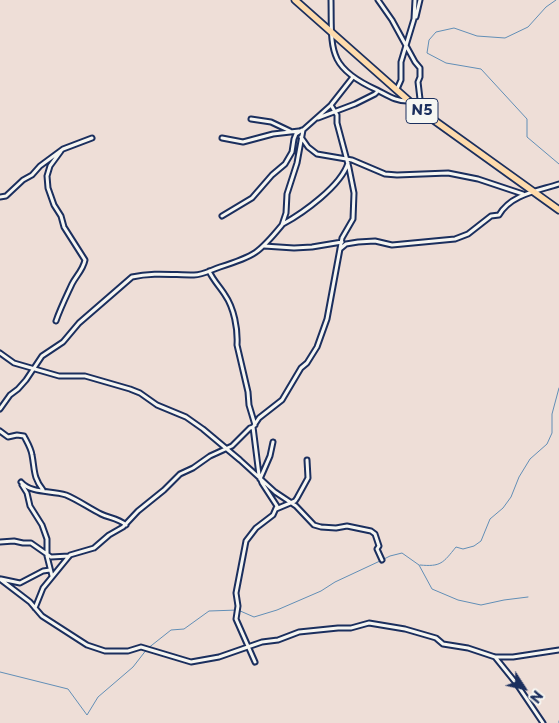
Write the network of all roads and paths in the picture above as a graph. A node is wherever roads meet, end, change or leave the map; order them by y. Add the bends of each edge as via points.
1 (295, 0) edge
2 (331, 0) edge
3 (378, 0) edge
4 (415, 0) edge
5 (420, 0) edge
6 (416, 18) dead end
7 (330, 31) junction
8 (405, 44) junction
9 (353, 77) junction
10 (396, 89) junction
11 (378, 91) junction
12 (410, 101) junction
13 (331, 105) junction
14 (418, 108) junction
15 (335, 111) junction
16 (251, 119) dead end
17 (315, 120) junction
18 (303, 130) junction
19 (291, 132) junction
20 (301, 136) junction
21 (92, 138) dead end
22 (222, 138) dead end
23 (61, 151) junction
24 (347, 161) junction
25 (559, 184) edge
26 (535, 192) junction
27 (523, 194) junction
28 (0, 197) edge
29 (559, 210) edge
30 (222, 216) dead end
31 (283, 224) junction
32 (342, 242) junction
33 (264, 246) junction
34 (340, 249) junction
35 (209, 271) junction
36 (56, 322) dead end
37 (0, 354) edge
38 (33, 368) junction
39 (0, 409) edge
40 (254, 426) junction
41 (0, 432) edge
42 (273, 442) dead end
43 (227, 448) junction
44 (307, 460) dead end
45 (260, 479) junction
46 (44, 491) junction
47 (290, 502) junction
48 (276, 509) junction
49 (126, 525) junction
50 (0, 542) edge
51 (47, 554) junction
52 (70, 556) junction
53 (382, 560) dead end
54 (50, 570) junction
55 (52, 576) junction
56 (36, 608) junction
57 (248, 648) junction
58 (559, 650) edge
59 (495, 657) junction
60 (255, 662) dead end
61 (543, 723) edge

1 - 7 highway, N5
2 - 7 street
3 - 8 street
4 - 8 street via 414,19
5 - 6 street
7 - 9 street via 336,59
7 - 10 highway, N5
8 - 10 street via 400,62 401,80
8 - 14 street via 420,68
9 - 11 street
9 - 13 street
10 - 12 highway, N5
11 - 12 street via 401,102
11 - 15 street
12 - 14 highway, N5
13 - 15 street
13 - 17 street
14 - 26 highway, N5
15 - 17 street
15 - 24 street
16 - 19 street via 271,122
17 - 18 street
18 - 19 street
18 - 20 street
18 - 30 street via 296,134 285,164 252,198
19 - 22 street via 243,142
20 - 24 street via 317,154
20 - 31 street
21 - 23 street
23 - 28 street via 6,196
23 - 36 street via 50,166 48,188 64,227 85,260
24 - 27 street via 385,174 448,173
24 - 31 street via 343,173 322,196
24 - 32 street via 354,193 352,219
25 - 26 street
26 - 27 street
26 - 29 highway, N5
27 - 34 street via 502,209 499,215 491,216 468,234 455,239 392,245 358,242
31 - 33 street
32 - 33 street via 294,248
32 - 34 street
33 - 35 street via 241,261
34 - 40 street via 327,319 317,347 300,368 282,400
35 - 38 street via 195,275 144,274 132,277 79,323 64,342 42,356
35 - 40 street via 233,307 237,345
37 - 38 street via 14,363
38 - 39 street
38 - 43 street via 62,377 85,376 130,388 157,405 190,419
40 - 43 street
40 - 45 street
41 - 46 street via 8,436 24,436 32,454 33,473
42 - 45 street
43 - 45 street
43 - 49 street via 180,474
44 - 47 street via 308,478 297,498
45 - 47 street
45 - 48 street
46 - 49 street via 73,498
46 - 51 street via 21,482 42,525 47,539
47 - 48 street
47 - 53 street via 321,527 347,526 371,531 378,540 377,550
48 - 57 street via 250,534 243,551 236,593 236,619
49 - 52 street via 94,548
50 - 51 street via 31,543
51 - 52 street
51 - 54 street
52 - 55 street
54 - 55 street
54 - 56 street via 20,583 0,579
55 - 56 street via 43,588
56 - 57 street via 42,616 77,640 105,651 128,651 141,647 191,662
57 - 59 street via 300,632 369,624 405,629 436,638 443,644
57 - 60 street
58 - 59 street
59 - 61 street

